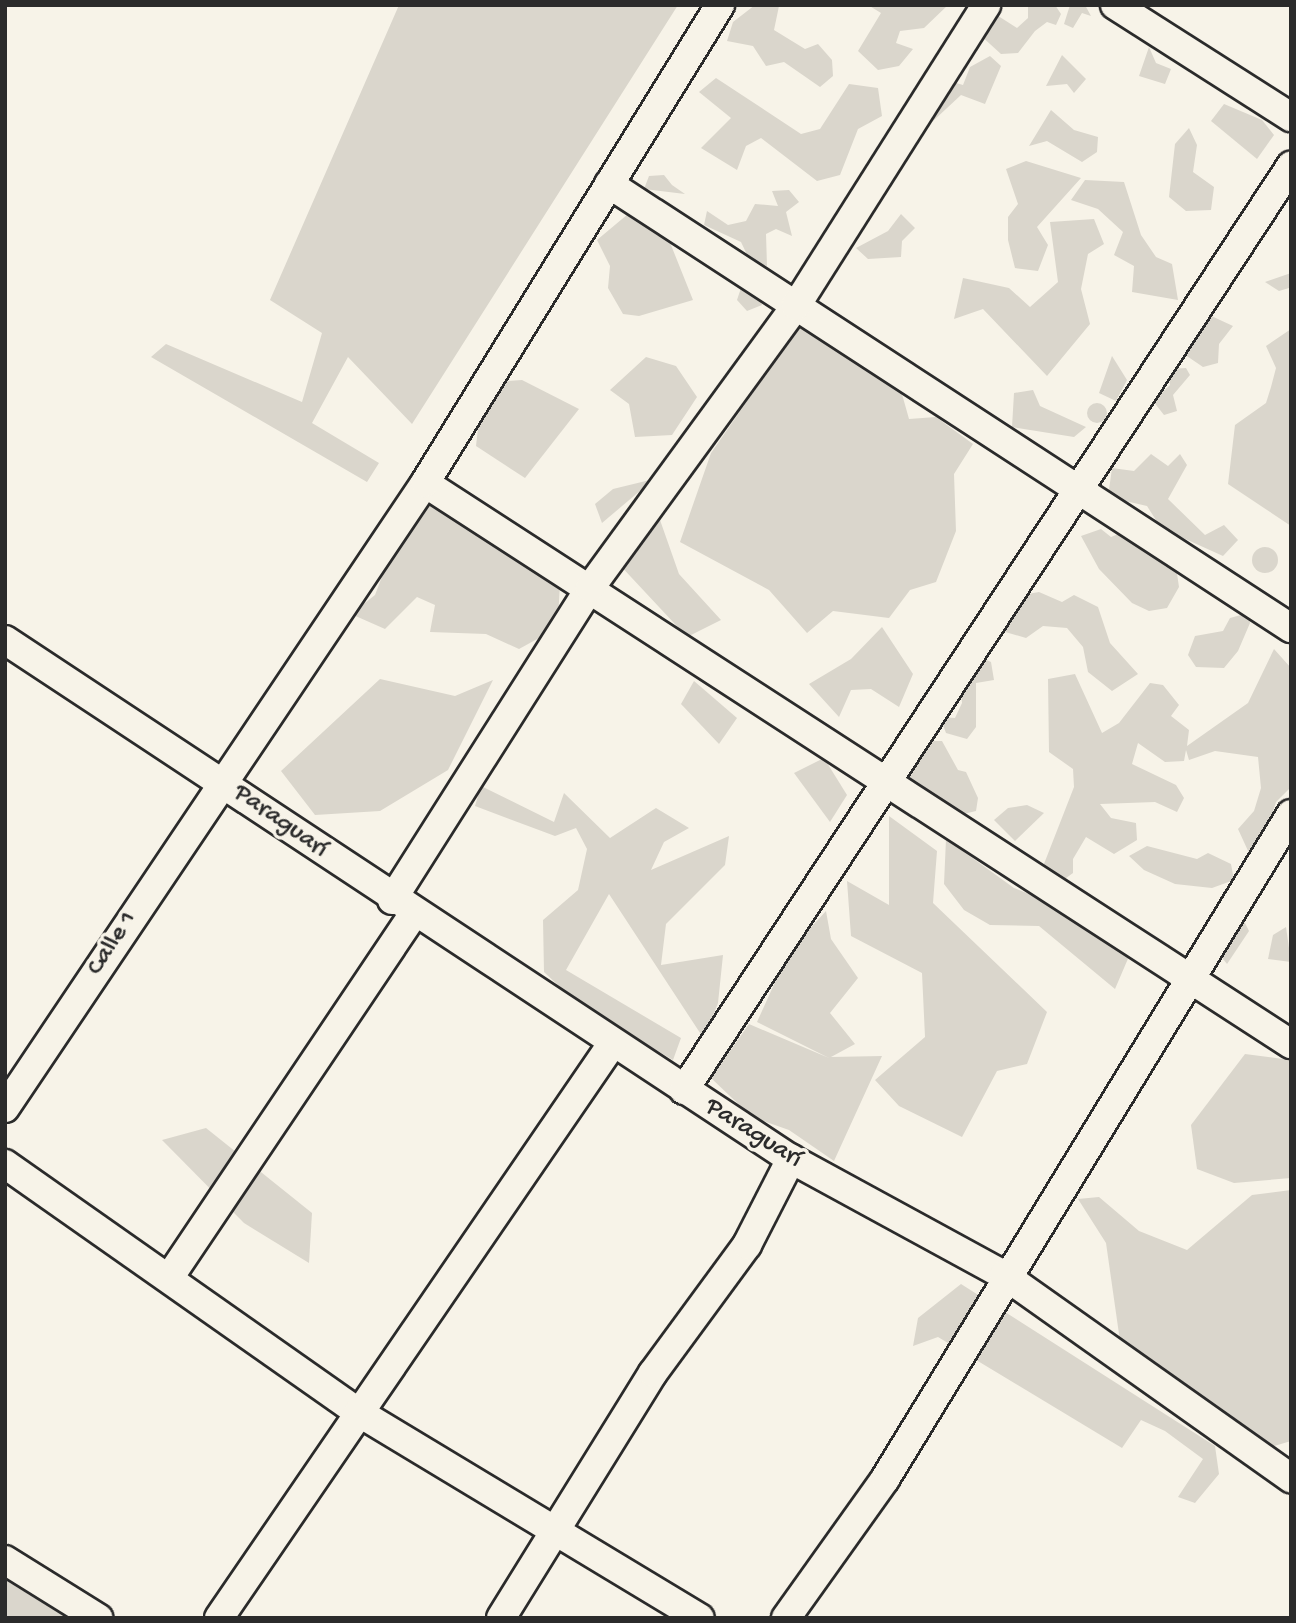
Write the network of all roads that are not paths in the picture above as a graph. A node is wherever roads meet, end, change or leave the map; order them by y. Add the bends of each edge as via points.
1 (720, 5) edge
2 (986, 5) edge
3 (1115, 5) edge
4 (1291, 117) edge
5 (1291, 166) edge
6 (609, 184) junction
7 (796, 306) junction
8 (425, 483) junction
9 (1079, 490) junction
10 (590, 588) junction
11 (1291, 628) edge
12 (5, 640) edge
13 (221, 780) junction
14 (887, 782) junction
15 (1291, 814) edge
16 (403, 907) junction
17 (1189, 978) junction
18 (612, 1044) junction
19 (1291, 1044) edge
20 (684, 1090) junction
21 (5, 1108) edge
22 (791, 1159) junction
23 (5, 1164) edge
24 (1004, 1275) junction
25 (169, 1278) junction
26 (358, 1412) junction
27 (1290, 1477) edge
28 (556, 1531) junction
29 (5, 1560) edge
30 (98, 1618) edge
31 (219, 1618) edge
32 (501, 1618) edge
33 (700, 1618) edge
34 (786, 1618) edge

1 - 6 street, Calle 1
2 - 7 street
3 - 4 street
5 - 9 street
6 - 7 street
6 - 8 street, Calle 1
7 - 9 street
7 - 10 street
8 - 10 street
8 - 13 street, Calle 1
9 - 11 street
9 - 14 street
10 - 14 street
10 - 16 street
12 - 13 street, Paraguarí
13 - 16 street, Paraguarí
13 - 21 street, Calle 1
14 - 17 street
14 - 20 street
15 - 17 street
16 - 18 street, Paraguarí
16 - 25 street
17 - 19 street
17 - 24 street
18 - 20 street, Paraguarí
18 - 26 street
20 - 22 street, Paraguarí
22 - 24 street, Paraguarí
22 - 28 street via 747,1245 653,1373
23 - 25 street
24 - 27 street, Paraguarí
24 - 34 street via 885,1479
25 - 26 street
26 - 28 street
26 - 31 street
28 - 32 street
28 - 33 street
29 - 30 street

